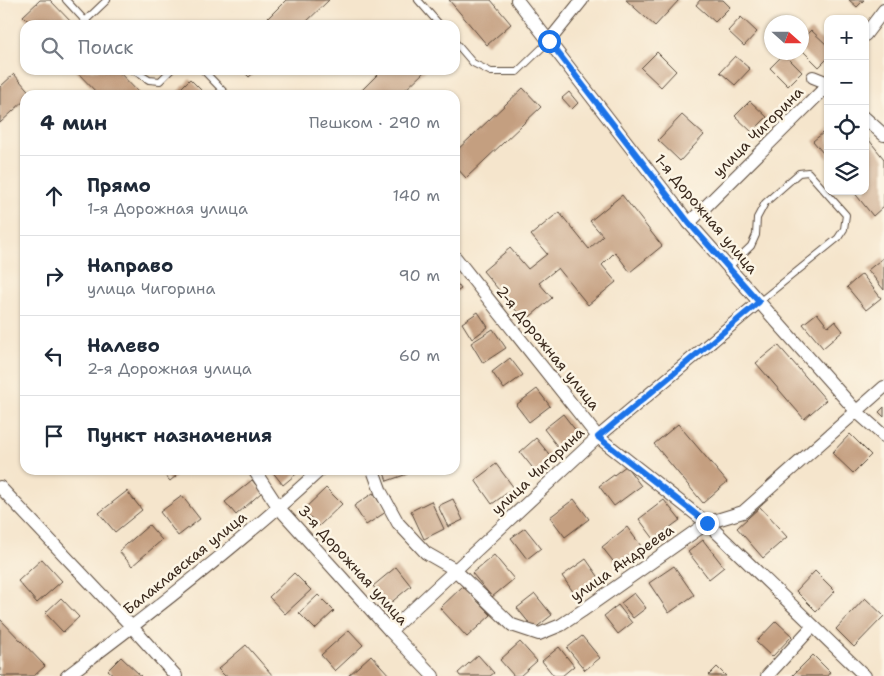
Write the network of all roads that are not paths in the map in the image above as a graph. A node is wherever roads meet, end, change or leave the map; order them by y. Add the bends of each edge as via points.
1 (66, 0) edge
2 (107, 0) edge
3 (418, 0) edge
4 (517, 0) edge
5 (582, 0) edge
6 (884, 10) edge
7 (84, 20) edge
8 (90, 20) edge
9 (436, 20) edge
10 (869, 30) edge
11 (549, 41) junction
12 (460, 48) edge
13 (140, 75) edge
14 (166, 75) edge
15 (208, 75) edge
16 (813, 76) dead end
17 (824, 82) edge
18 (824, 88) edge
19 (221, 90) edge
20 (869, 122) edge
21 (884, 135) edge
22 (689, 223) junction
23 (460, 263) edge
24 (729, 268) junction
25 (759, 302) junction
26 (884, 386) edge
27 (857, 412) junction
28 (884, 436) edge
29 (598, 437) junction
30 (257, 475) edge
31 (315, 475) edge
32 (374, 475) edge
33 (0, 487) edge
34 (279, 508) junction
35 (707, 523) junction
36 (454, 570) junction
37 (813, 626) junction
38 (132, 627) junction
39 (390, 631) junction
40 (67, 676) edge
41 (176, 676) edge
42 (433, 676) edge
43 (767, 676) edge
44 (865, 676) edge

1 - 7 lane
2 - 8 lane
3 - 9 lane
4 - 11 street, 1-я Дорожная улица
5 - 11 street
6 - 10 street
11 - 12 lane via 518,72 491,72 473,63
11 - 22 street, 1-я Дорожная улица
13 - 14 lane via 149,80 160,80
15 - 19 lane
16 - 17 street
18 - 22 street, улица Чигорина
20 - 21 street
22 - 24 street, 1-я Дорожная улица
23 - 29 street, 2-я Дорожная улица
24 - 25 street, 1-я Дорожная улица
24 - 25 lane via 751,246 756,235 757,218 765,203 799,173 808,172 846,215 844,229 838,238
25 - 27 street, 1-я Дорожная улица
25 - 29 street, улица Чигорина
26 - 27 street, улица Андреева
27 - 28 street, 1-я Дорожная улица
27 - 35 street, улица Андреева via 743,512
29 - 35 street, 2-я Дорожная улица
29 - 36 street, улица Чигорина
30 - 34 street, 3-я Дорожная улица
31 - 34 street, Балаклавская улица
32 - 36 street via 398,523 426,552
33 - 38 street
34 - 38 street, Балаклавская улица
34 - 39 street, 3-я Дорожная улица
35 - 36 street, улица Андреева via 562,625 539,634 512,624
35 - 37 street, 2-я Дорожная улица
36 - 39 street, улица Чигорина
37 - 43 street
37 - 44 street, 2-я Дорожная улица
38 - 40 street, Балаклавская улица
38 - 41 street
39 - 42 street, 3-я Дорожная улица

